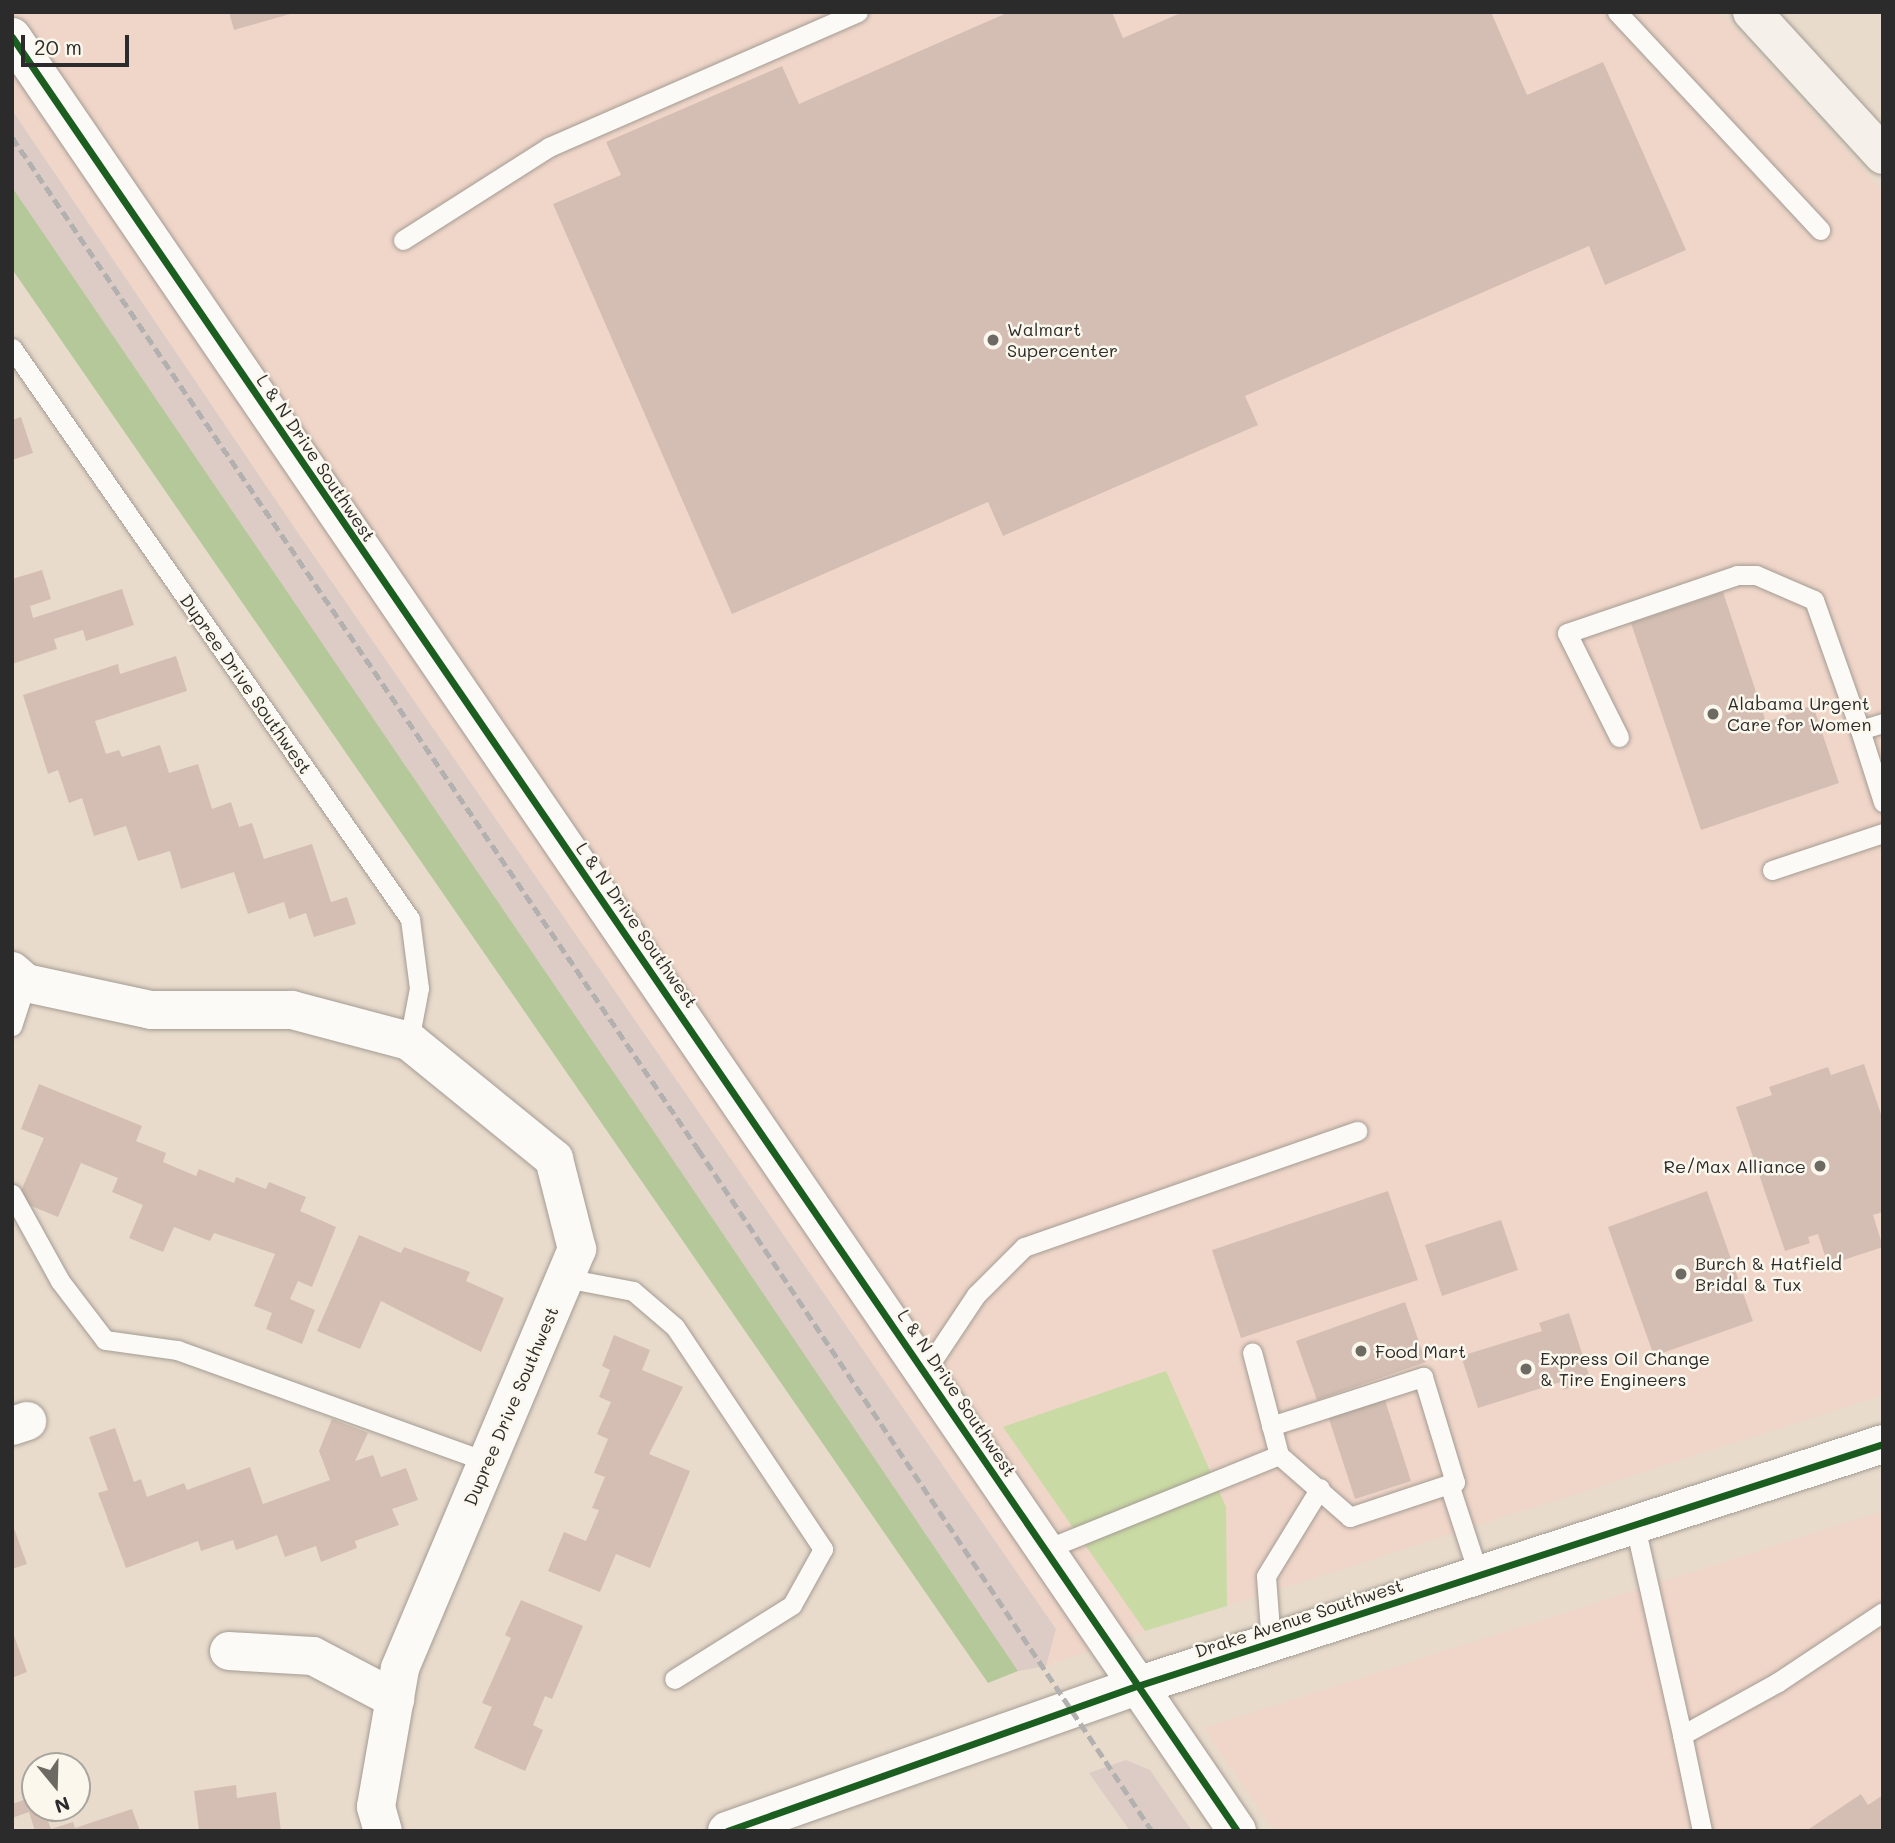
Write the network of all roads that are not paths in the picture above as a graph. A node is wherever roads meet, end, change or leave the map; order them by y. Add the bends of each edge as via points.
1 (858, 12) edge
2 (1617, 12) edge
3 (1752, 12) edge
4 (12, 37) edge
5 (1883, 155) edge
6 (1820, 230) dead end
7 (403, 240) dead end
8 (12, 348) edge
9 (1883, 723) edge
10 (1860, 730) junction
11 (1619, 737) dead end
12 (1883, 802) edge
13 (1883, 833) edge
14 (1772, 870) dead end
15 (19, 977) edge
16 (12, 1026) edge
17 (409, 1041) junction
18 (1357, 1132) dead end
19 (12, 1194) edge
20 (565, 1278) junction
21 (1252, 1352) dead end
22 (924, 1374) junction
23 (1271, 1426) junction
24 (1883, 1444) edge
25 (1279, 1455) junction
26 (488, 1462) junction
27 (1449, 1484) junction
28 (1321, 1488) junction
29 (1635, 1525) junction
30 (1044, 1550) junction
31 (1479, 1576) junction
32 (1883, 1612) edge
33 (1271, 1643) junction
34 (229, 1651) dead end
35 (674, 1679) dead end
36 (1137, 1686) junction
37 (395, 1699) junction
38 (1682, 1735) junction
39 (383, 1831) edge
40 (727, 1831) edge
41 (1237, 1831) edge
42 (1702, 1831) edge

1 - 7 lane via 549,147
2 - 6 lane
3 - 5 main road
4 - 22 street, L & N Drive Southwest
8 - 17 lane, Dupree Drive Southwest via 410,919 419,988
9 - 10 lane
10 - 11 lane via 1814,600 1756,575 1737,575 1567,633
10 - 12 lane
13 - 14 lane
15 - 16 lane
15 - 17 street, Dupree Drive Southwest via 151,1010 292,1010
17 - 20 street, Dupree Drive Southwest via 554,1159 577,1249
18 - 22 lane via 1024,1247 976,1295
19 - 26 lane via 60,1281 105,1340 177,1350
20 - 26 street, Dupree Drive Southwest
20 - 35 lane via 633,1292 675,1327 823,1549 792,1605
21 - 23 lane
22 - 30 street, L & N Drive Southwest
23 - 25 lane
23 - 27 lane via 1423,1377 1455,1482
24 - 29 street, Drake Avenue Southwest
25 - 28 lane
25 - 30 lane
26 - 37 street, Dupree Drive Southwest via 401,1669
27 - 28 lane via 1350,1517
27 - 31 lane
28 - 33 lane via 1266,1576
29 - 31 street, Drake Avenue Southwest
29 - 38 lane
30 - 36 street, L & N Drive Southwest
31 - 33 street, Drake Avenue Southwest
32 - 38 lane via 1778,1682
33 - 36 street, Drake Avenue Southwest
34 - 37 street via 313,1656
36 - 40 street, Drake Avenue Southwest
36 - 41 street, L & N Drive Southwest
37 - 39 street, Dupree Drive Southwest via 376,1807
38 - 42 lane

